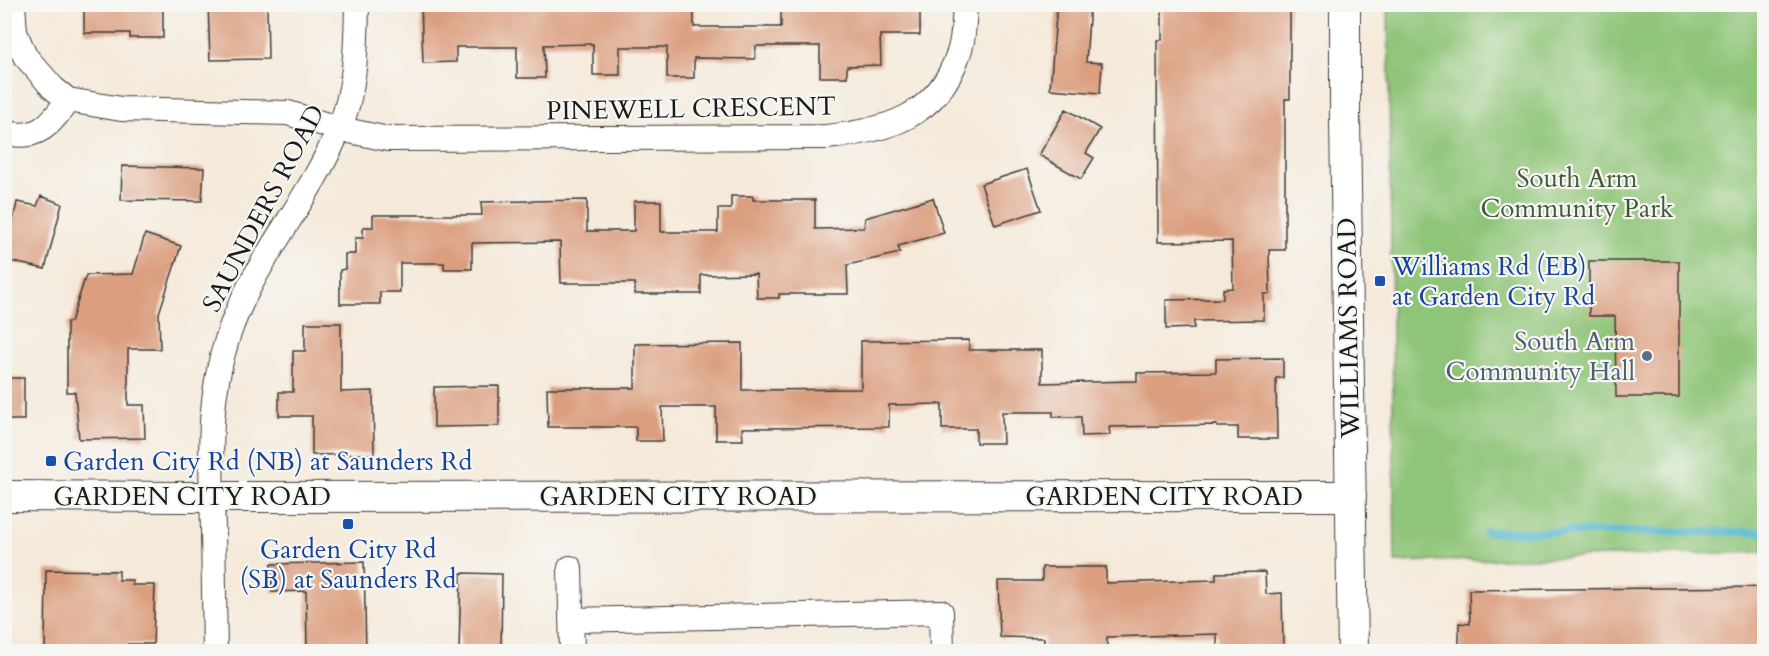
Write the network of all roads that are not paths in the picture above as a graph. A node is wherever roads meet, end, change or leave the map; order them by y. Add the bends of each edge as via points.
1 (13, 4) edge
2 (357, 4) edge
3 (964, 4) edge
4 (1346, 4) edge
5 (15, 61) edge
6 (68, 100) junction
7 (340, 129) junction
8 (4, 132) edge
9 (4, 496) edge
10 (1351, 496) junction
11 (212, 497) junction
12 (570, 568) dead end
13 (572, 620) junction
14 (215, 651) edge
15 (572, 651) edge
16 (942, 651) edge
17 (1353, 651) edge

1 - 5 street
2 - 7 street, SAUNDERS ROAD via 354,74
3 - 7 street, PINEWELL CRESCENT via 959,53 934,99 890,126 874,131 826,137 388,138
4 - 10 street, WILLIAMS ROAD
5 - 6 street
6 - 7 street, PINEWELL CRESCENT via 121,109 288,113
6 - 8 street via 54,120 38,131 28,135
7 - 11 street, SAUNDERS ROAD via 264,259 228,336 212,402
9 - 11 street, GARDEN CITY ROAD
10 - 11 street, GARDEN CITY ROAD
10 - 17 street, WILLIAMS ROAD
11 - 14 street, SAUNDERS ROAD
12 - 13 street
13 - 15 street
13 - 16 street via 941,612

